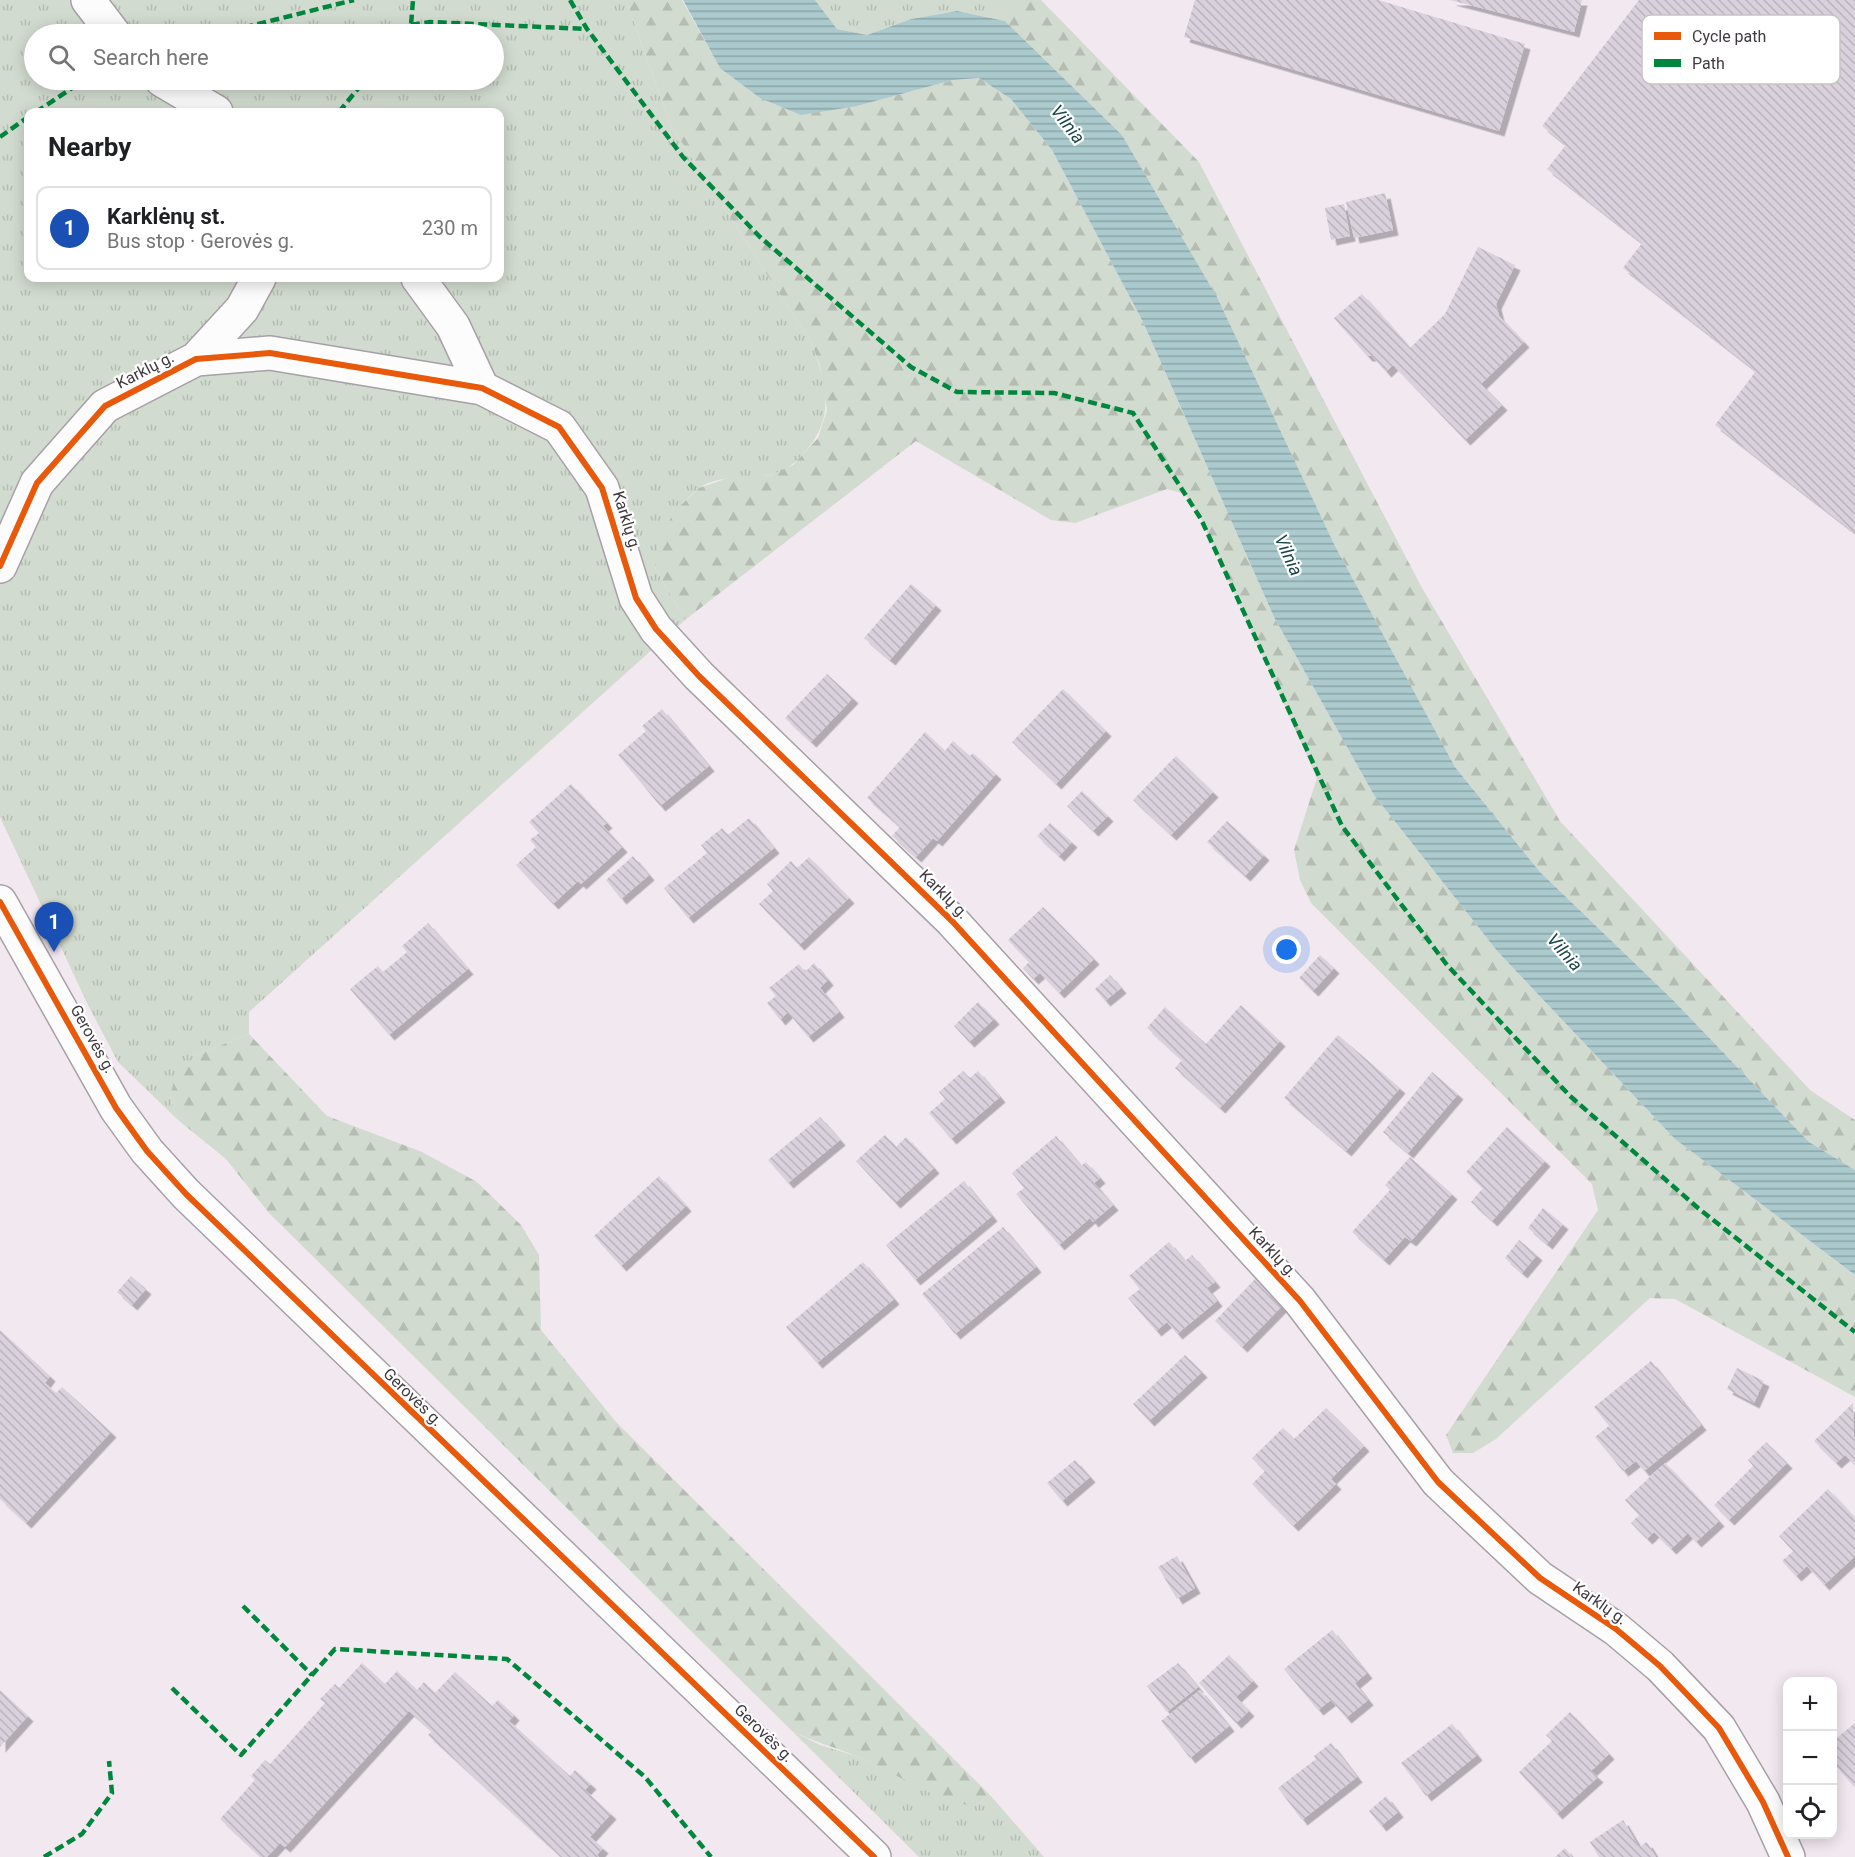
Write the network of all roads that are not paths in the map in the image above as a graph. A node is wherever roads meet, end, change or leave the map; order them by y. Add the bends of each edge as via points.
1 (88, 0) edge
2 (106, 24) edge
3 (179, 90) edge
4 (209, 108) edge
5 (257, 282) edge
6 (421, 282) edge
7 (196, 359) junction
8 (482, 388) junction
9 (0, 566) edge
10 (0, 902) edge
11 (874, 1857) edge
12 (1788, 1857) edge

1 - 2 street
3 - 4 street
5 - 7 street via 242,309
6 - 8 street via 453,326
7 - 8 street, Karklų g. via 270,353
7 - 9 street, Karklų g. via 105,406 37,483
8 - 12 street, Karklų g. via 559,427 602,488 636,598 656,629 699,676 952,921 1300,1301 1438,1482 1540,1578 1616,1629 1660,1666 1719,1728 1764,1802
10 - 11 street, Gerovės g. via 116,1108 147,1151 186,1194

